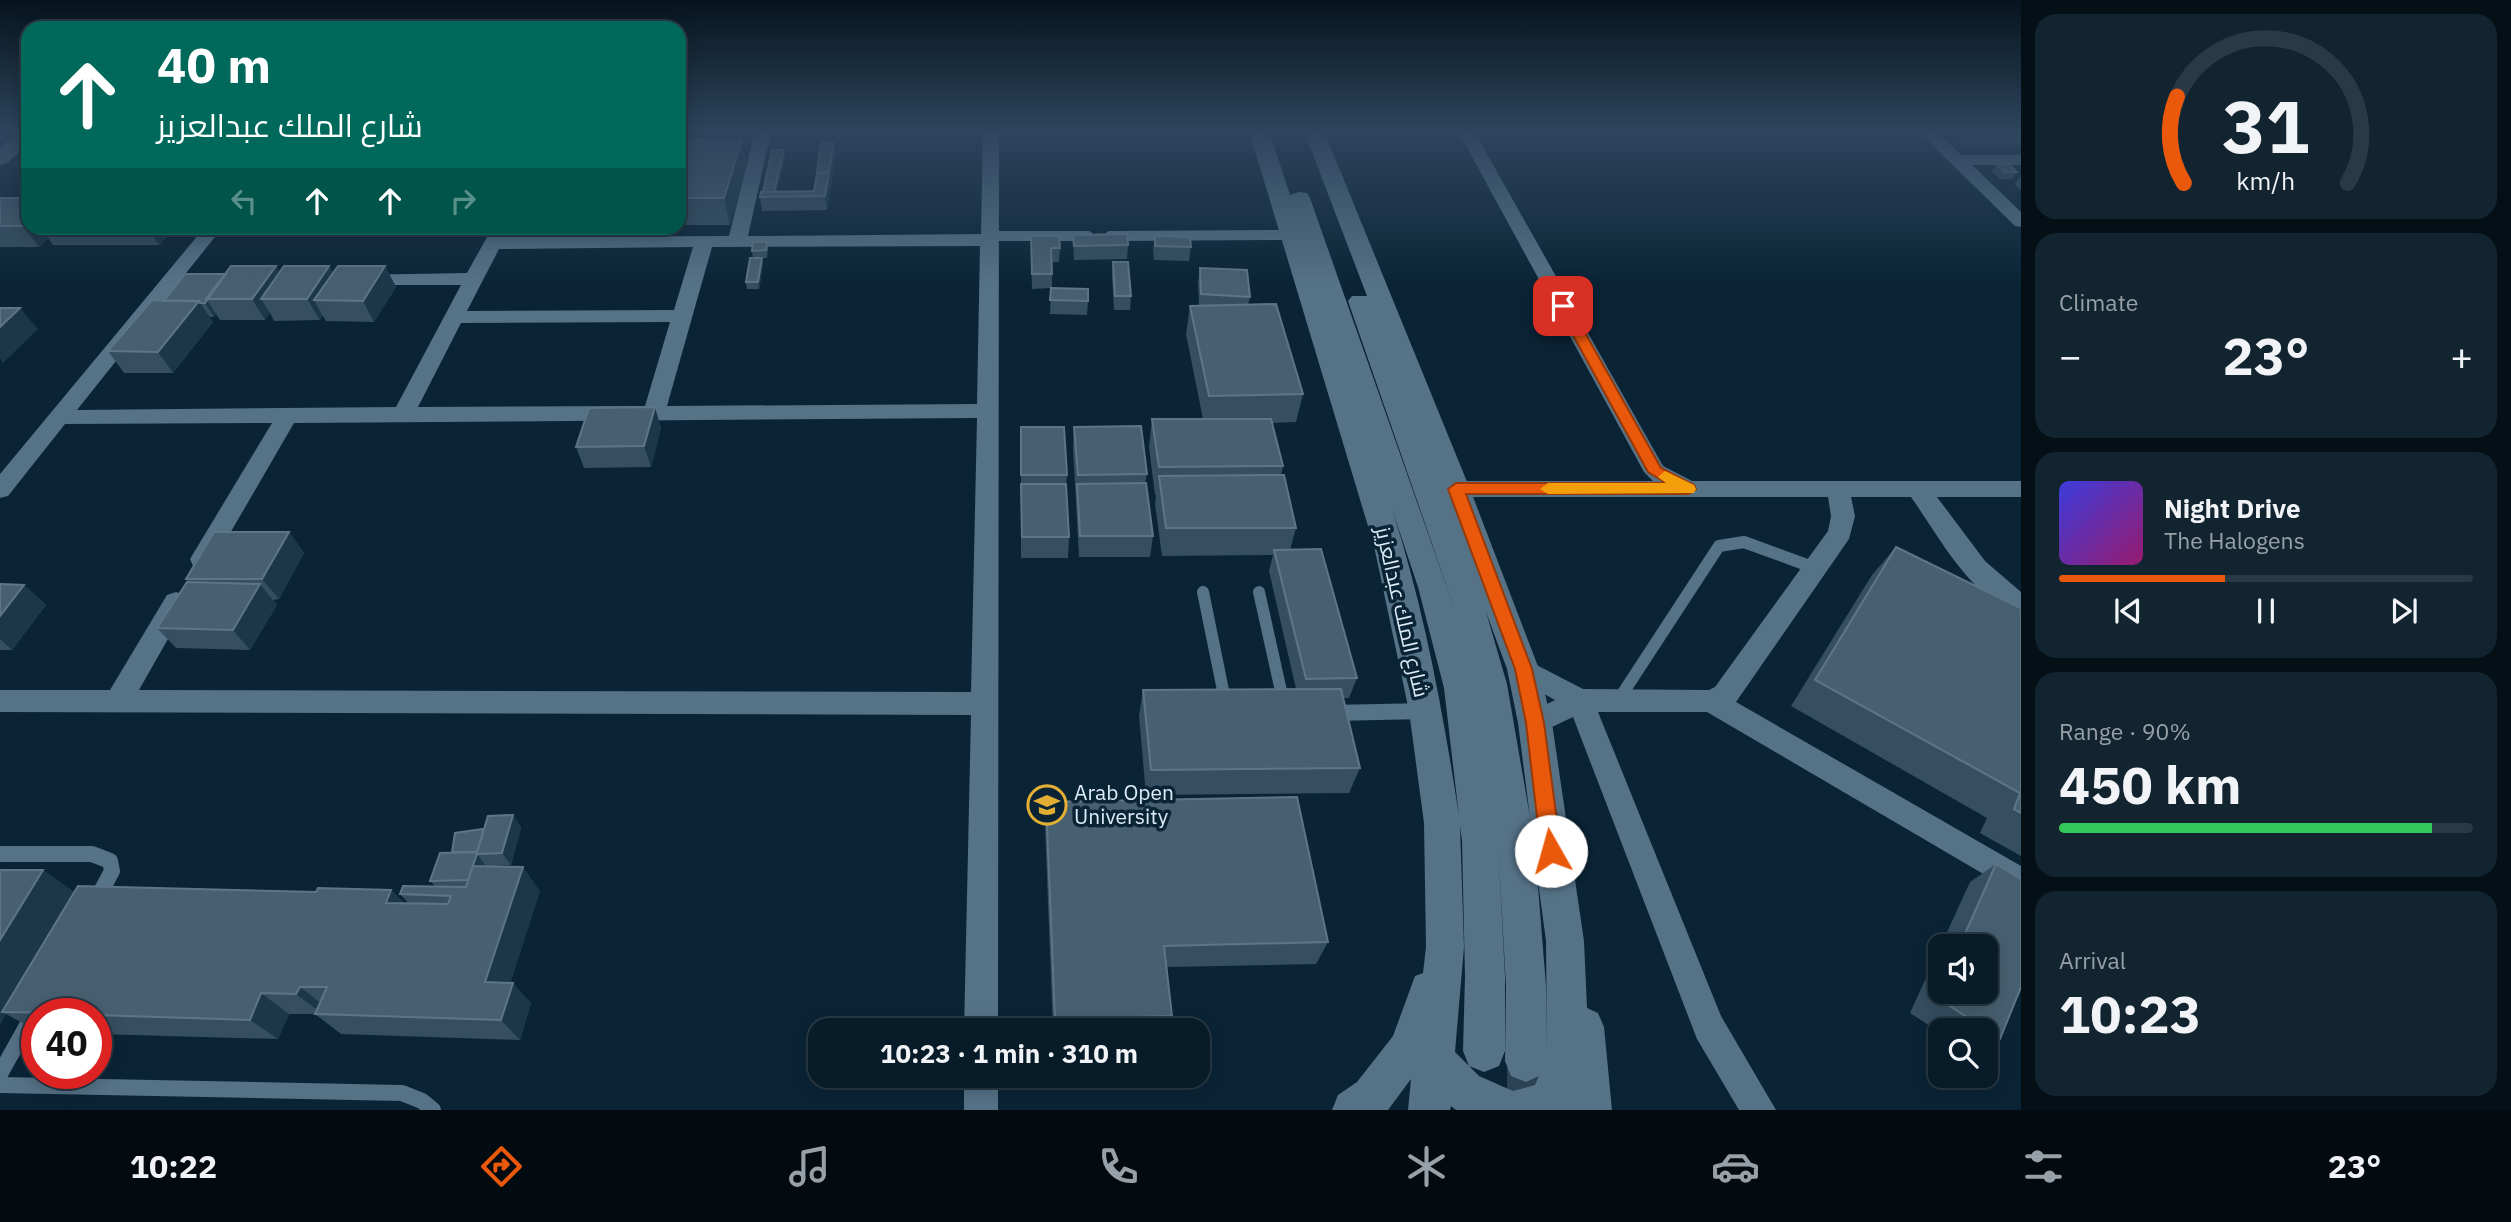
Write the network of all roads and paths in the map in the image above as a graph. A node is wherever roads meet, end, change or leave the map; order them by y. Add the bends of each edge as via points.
1 (751, 183) edge
2 (991, 183) edge
3 (1275, 183) edge
4 (1296, 183) edge
5 (1316, 183) edge
6 (1335, 183) edge
7 (1495, 183) edge
8 (1980, 183) edge
9 (2021, 222) edge
10 (207, 235) edge
11 (496, 235) edge
12 (1291, 235) junction
13 (990, 238) junction
14 (704, 242) junction
15 (737, 242) junction
16 (172, 279) junction
17 (199, 279) edge
18 (336, 279) edge
19 (474, 279) junction
20 (683, 316) junction
21 (454, 317) junction
22 (988, 411) junction
23 (654, 413) junction
24 (288, 415) junction
25 (403, 415) junction
26 (60, 416) junction
27 (1456, 489) junction
28 (1689, 489) junction
29 (1838, 489) junction
30 (1918, 489) junction
31 (2021, 489) edge
32 (0, 490) edge
33 (1815, 568) junction
34 (1203, 592) dead end
35 (1259, 592) dead end
36 (2021, 605) edge
37 (1523, 669) junction
38 (1619, 699) junction
39 (1580, 700) junction
40 (0, 701) edge
41 (118, 701) junction
42 (1711, 701) junction
43 (985, 704) junction
44 (1426, 711) junction
45 (1241, 715) edge
46 (1535, 723) junction
47 (0, 854) edge
48 (2021, 882) edge
49 (86, 919) edge
50 (1565, 941) junction
51 (1445, 947) junction
52 (981, 1018) edge
53 (21, 1036) edge
54 (1484, 1051) dead end
55 (1434, 1055) junction
56 (1526, 1060) tunnel mouth
57 (0, 1074) edge
58 (0, 1085) edge
59 (981, 1088) edge
60 (433, 1110) edge
61 (981, 1110) edge
62 (1353, 1110) edge
63 (1429, 1110) edge
64 (1507, 1110) edge
65 (1519, 1110) edge
66 (1569, 1110) edge
67 (1591, 1110) edge
68 (1759, 1110) edge

1 - 15 street
2 - 13 street
3 - 12 street, شارع الملك عبدالعزيز
4 - 54 street, شارع الملك عبدالعزيز via 1433,587 1460,688 1480,841
5 - 56 street via 1459,575 1491,684 1517,847
6 - 27 street
7 - 28 street via 1656,472
8 - 9 street
10 - 16 street
11 - 14 street
11 - 19 street
12 - 13 lane
12 - 44 street, شارع الملك عبدالعزيز via 1389,546
13 - 15 street
13 - 22 street
14 - 15 street
14 - 20 street
16 - 17 street
16 - 26 street
18 - 19 street
19 - 21 street
20 - 21 street
20 - 23 street
21 - 25 street
22 - 23 street
22 - 43 street
23 - 25 street
24 - 25 street
24 - 26 street
24 - 41 street
26 - 32 street
27 - 28 street
27 - 37 street
28 - 29 street
29 - 30 street
29 - 33 street via 1843,516 1840,533
30 - 31 street
30 - 36 street via 1970,560 2001,594
33 - 38 lane via 1744,542 1719,546
33 - 42 street via 1725,695
34 - 45 lane via 1226,705
35 - 44 lane via 1294,714
37 - 39 street
37 - 46 street
38 - 39 street
38 - 42 street
39 - 46 street
39 - 68 street via 1709,1027
40 - 41 street
41 - 43 street
42 - 48 street
43 - 52 street
44 - 51 street, شارع الملك عبدالعزيز via 1442,822
46 - 50 street
47 - 49 lane via 92,854 110,861 112,871
50 - 65 street via 1558,1093 1545,1104
50 - 66 street
50 - 67 street via 1587,1041
51 - 55 street, شارع الملك عبدالعزيز
51 - 62 street via 1409,1048 1372,1097
53 - 57 lane
55 - 63 street, شارع الملك عبدالعزيز
55 - 64 street via 1453,1082 1470,1096
58 - 60 lane via 402,1093
59 - 61 street

